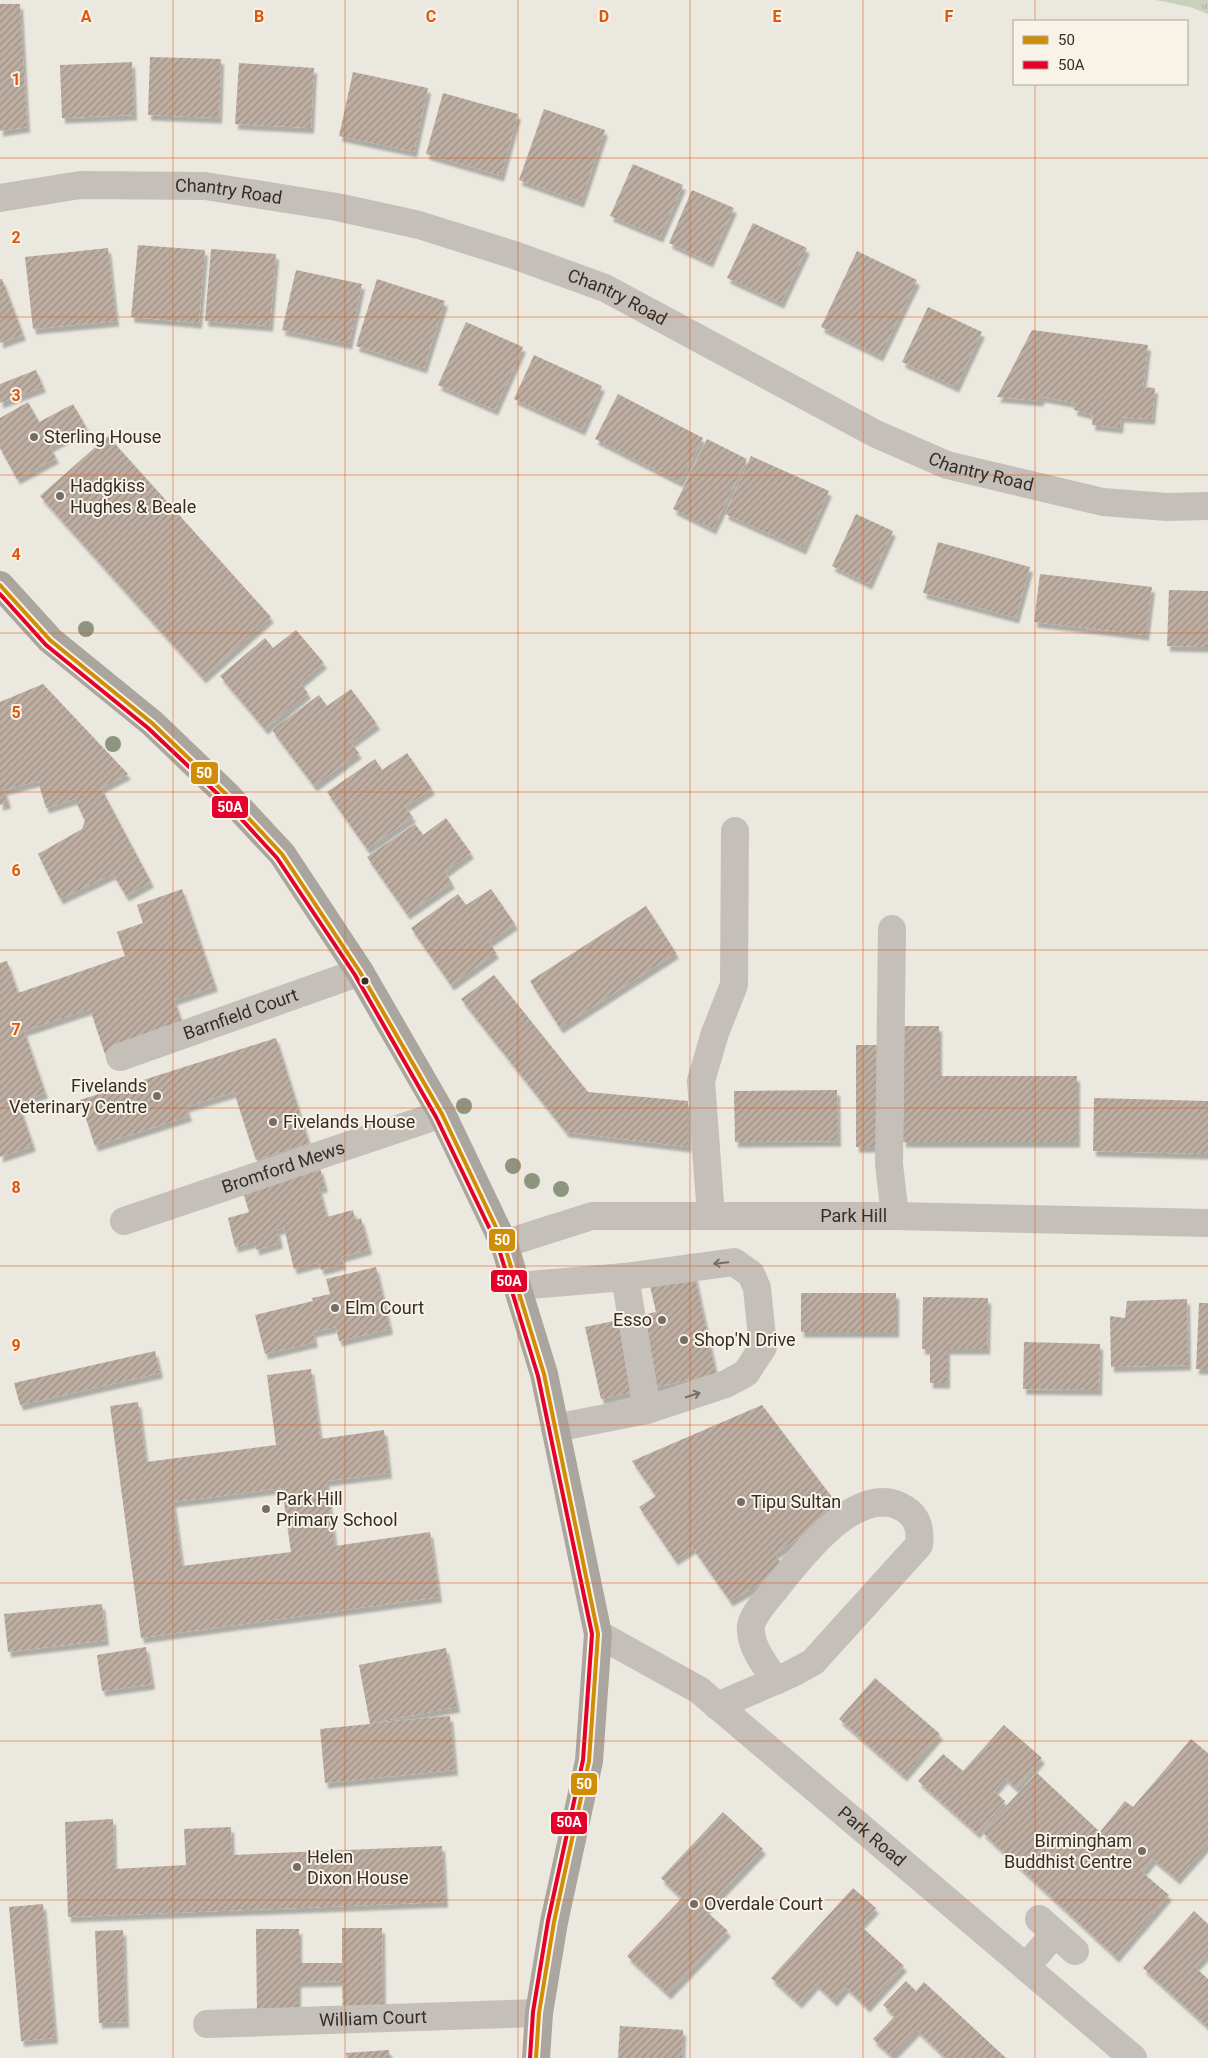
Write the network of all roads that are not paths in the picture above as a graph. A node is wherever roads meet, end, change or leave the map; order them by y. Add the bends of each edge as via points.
1 (0, 198) edge
2 (1208, 506) edge
3 (0, 585) edge
4 (735, 831) dead end
5 (892, 929) dead end
6 (360, 972) junction
7 (120, 1057) dead end
8 (442, 1114) junction
9 (711, 1216) junction
10 (895, 1216) junction
11 (124, 1220) dead end
12 (1208, 1223) edge
13 (504, 1244) junction
14 (625, 1276) junction
15 (517, 1286) junction
16 (647, 1410) junction
17 (555, 1428) junction
18 (598, 1634) junction
19 (776, 1681) junction
20 (717, 1706) junction
21 (1075, 1950) dead end
22 (1026, 1967) junction
23 (539, 2013) junction
24 (207, 2024) dead end
25 (536, 2058) edge
26 (1133, 2058) edge

1 - 2 street, Chantry Road via 80,186 205,186 337,207 419,225 604,288 876,434 948,465 1103,502
3 - 6 highway via 50,640 152,723 227,795 282,854
4 - 9 street via 734,985 701,1081
5 - 10 street via 889,1164
6 - 7 street, Barnfield Court
6 - 8 highway
8 - 11 street, Bromford Mews
8 - 13 highway
9 - 10 street, Park Hill
9 - 13 street, Park Hill via 592,1216
10 - 12 street, Park Hill
13 - 15 highway
14 - 15 street
14 - 16 street
16 -> 14 street via 726,1384 746,1373 763,1347 757,1288 752,1274 734,1262
15 - 17 highway via 544,1374
16 - 17 street
17 - 18 highway
18 - 20 street, Park Road via 699,1690
18 - 23 highway via 590,1761 554,1922
19 - 19 street via 813,1662 913,1554 920,1537 919,1528 909,1511 898,1504 886,1502 867,1505 833,1526 796,1563 751,1625 761,1659
19 - 20 street
20 - 22 street, Park Road
21 - 22 street via 1047,1926
22 - 26 street, Park Road
23 - 24 street, William Court
23 - 25 highway

